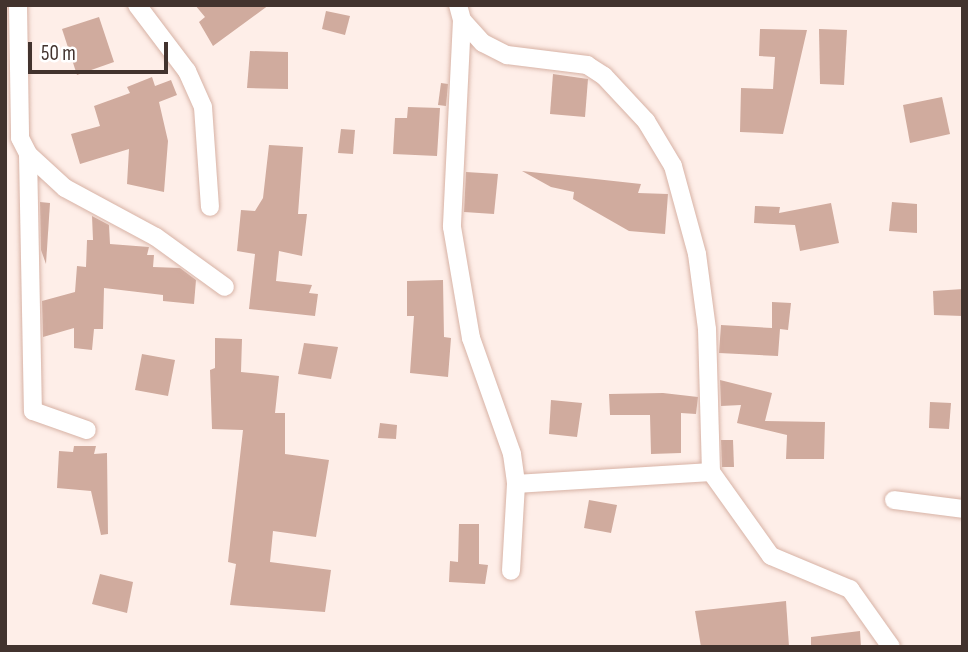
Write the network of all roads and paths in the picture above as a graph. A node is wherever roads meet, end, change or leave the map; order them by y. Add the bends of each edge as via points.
1 (18, 5) edge
2 (136, 5) edge
3 (460, 13) edge
4 (28, 154) junction
5 (210, 207) dead end
6 (225, 287) dead end
7 (87, 430) dead end
8 (711, 472) junction
9 (516, 484) junction
10 (894, 500) dead end
11 (963, 509) edge
12 (511, 570) dead end
13 (891, 647) edge

1 - 4 street via 20,138
2 - 5 street via 187,71 203,107
3 - 8 street via 483,43 507,55 587,65 604,76 646,121 673,166 697,254 707,328
3 - 9 street via 452,227 471,338 512,454
4 - 6 street via 65,188 156,237
4 - 7 street via 33,411
8 - 9 street
8 - 13 street via 771,556 850,589
9 - 12 street
10 - 11 street

